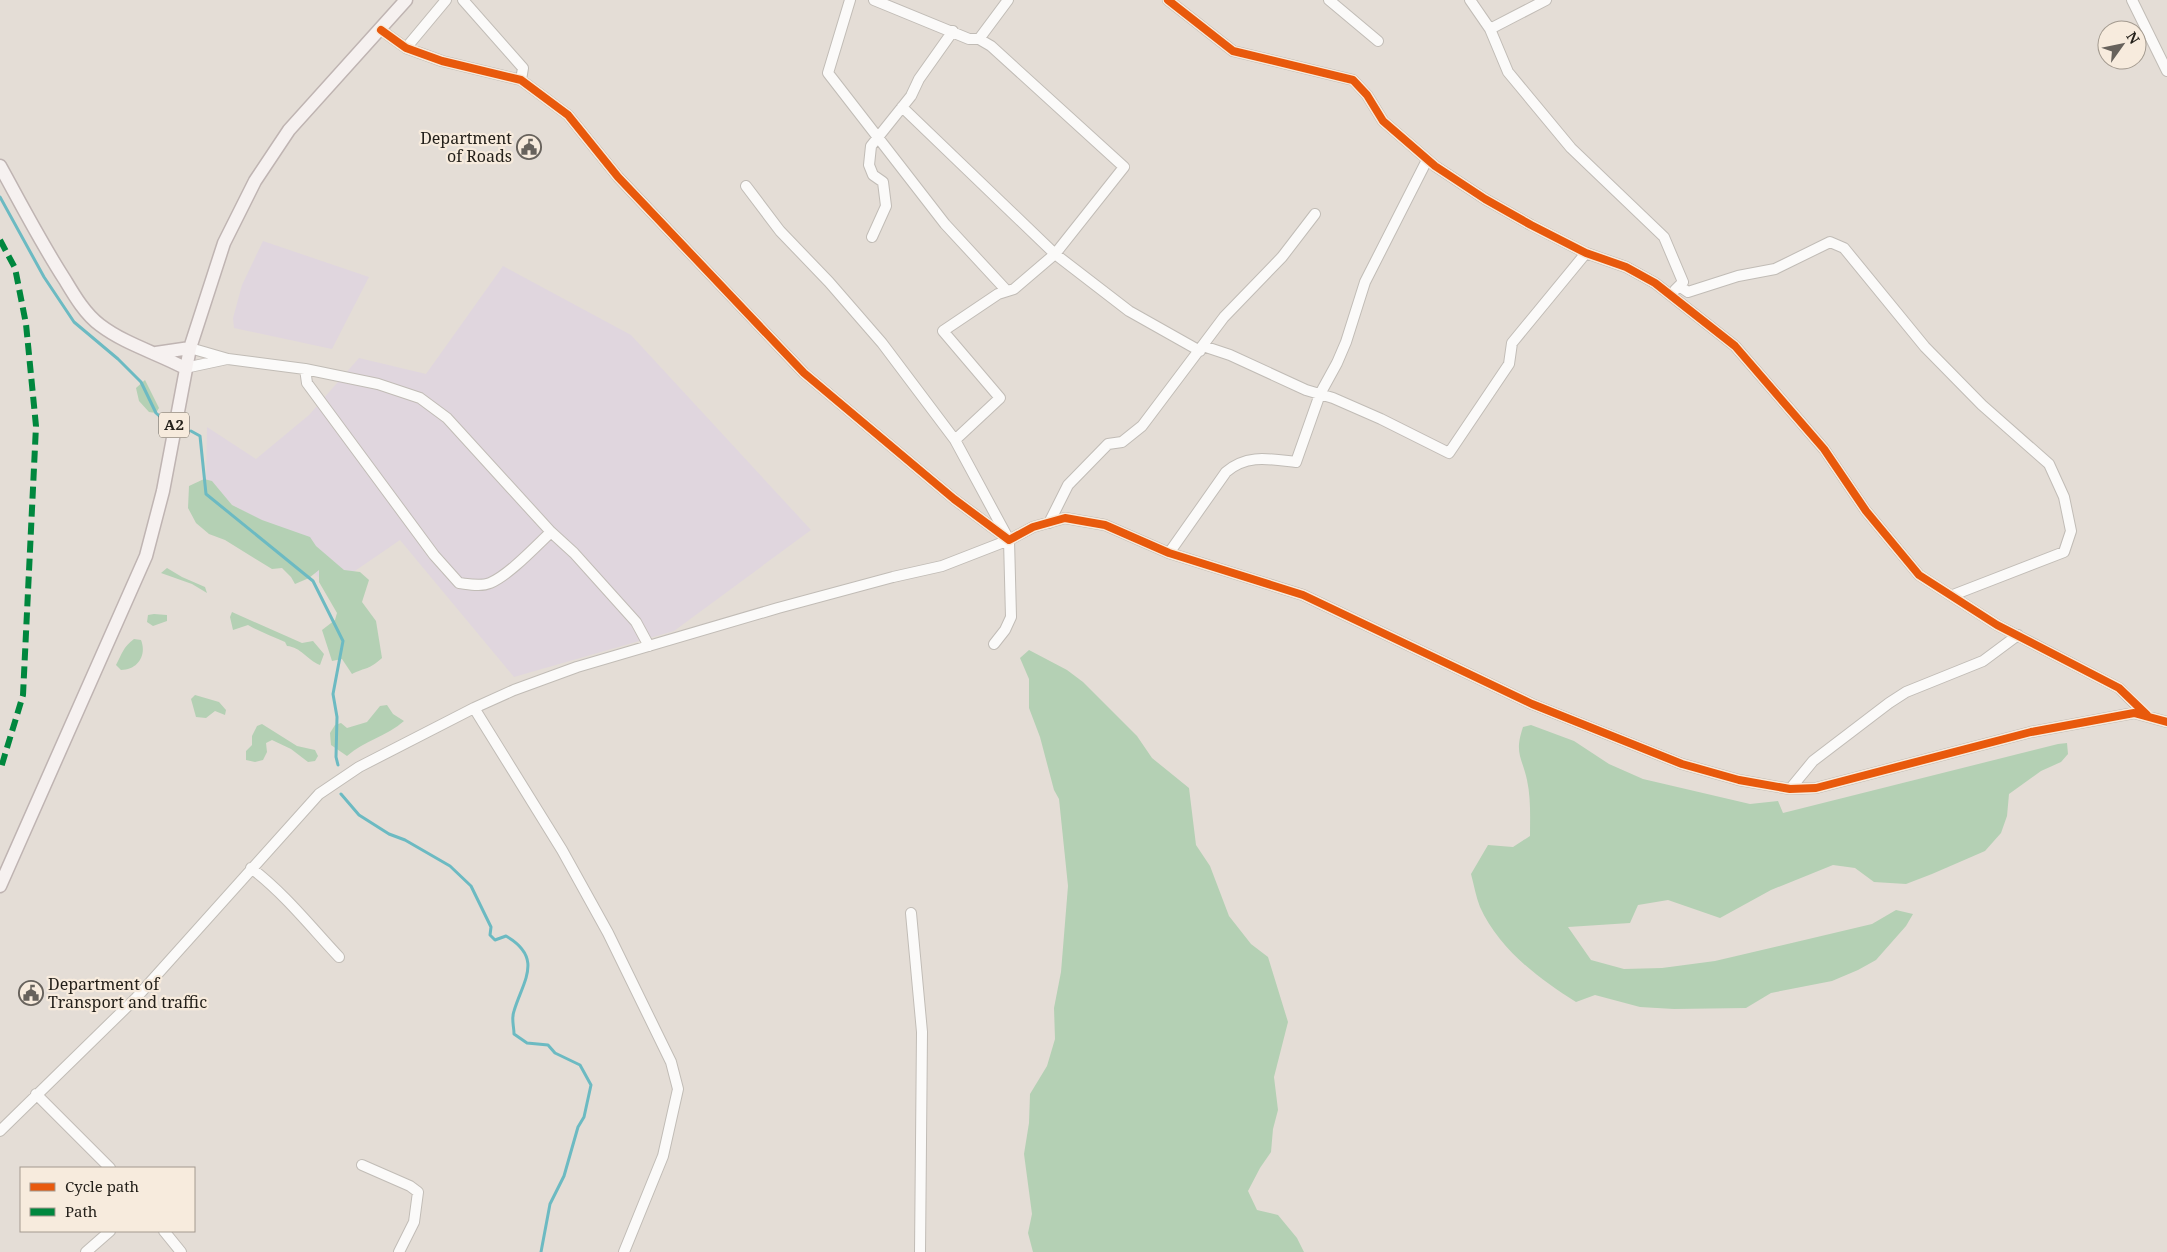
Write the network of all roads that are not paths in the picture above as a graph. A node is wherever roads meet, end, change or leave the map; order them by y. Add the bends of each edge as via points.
1 (406, 0) edge
2 (446, 0) edge
3 (463, 0) edge
4 (850, 0) edge
5 (874, 0) edge
6 (1008, 0) edge
7 (1168, 0) edge
8 (1329, 0) edge
9 (1470, 0) edge
10 (1546, 0) edge
11 (2132, 0) edge
12 (1490, 29) junction
13 (381, 30) junction
14 (953, 31) junction
15 (979, 39) junction
16 (1378, 40) dead end
17 (406, 48) junction
18 (2167, 71) edge
19 (521, 80) junction
20 (902, 107) junction
21 (878, 136) junction
22 (1426, 160) junction
23 (0, 166) edge
24 (746, 186) dead end
25 (1315, 214) dead end
26 (872, 237) dead end
27 (1586, 253) junction
28 (1055, 254) junction
29 (1679, 286) junction
30 (1007, 291) junction
31 (1670, 294) junction
32 (190, 348) junction
33 (1201, 348) junction
34 (156, 353) junction
35 (228, 359) junction
36 (185, 368) junction
37 (305, 369) junction
38 (1320, 394) junction
39 (955, 440) junction
40 (1049, 523) junction
41 (551, 532) junction
42 (1009, 540) junction
43 (1169, 553) junction
44 (1953, 595) junction
45 (2018, 635) junction
46 (994, 644) dead end
47 (649, 646) junction
48 (474, 708) junction
49 (2147, 715) junction
50 (2167, 722) edge
51 (1790, 789) junction
52 (251, 868) junction
53 (0, 886) edge
54 (911, 913) dead end
55 (339, 957) dead end
56 (36, 1094) junction
57 (0, 1131) edge
58 (362, 1164) dead end
59 (109, 1167) edge
60 (109, 1232) edge
61 (165, 1232) edge
62 (86, 1252) edge
63 (181, 1252) edge
64 (399, 1252) edge
65 (624, 1252) edge
66 (920, 1252) edge

1 - 13 main road, A2
2 - 17 street
3 - 19 street via 523,68
4 - 21 street via 828,73
5 - 14 street
6 - 15 street
7 - 22 street via 1233,50 1354,80 1383,121
8 - 16 street
9 - 12 street
10 - 12 street
11 - 18 street
12 - 29 street via 1508,72 1541,114 1571,148 1664,237 1683,282
13 - 17 street
13 - 32 main road, A2 via 289,130 255,181 224,243
14 - 15 street via 969,39
14 - 20 street
15 - 28 street via 1124,167
17 - 19 street via 442,61
19 - 42 street via 568,115 624,184 804,372 954,499
20 - 21 street
20 - 28 street
21 - 26 street via 872,146 869,165 873,174 883,182 886,206
21 - 30 street via 945,224
22 - 27 street via 1485,199
22 - 38 street via 1365,282 1337,363
23 - 34 main road via 77,298 99,324
24 - 39 street via 780,231 882,343
25 - 33 street via 1282,258 1224,317
27 - 31 street via 1626,267
27 - 38 street via 1512,343 1509,364 1449,454 1381,419
28 - 30 street via 1014,289
28 - 33 street via 1129,311
29 - 31 street
29 - 44 street via 1688,292 1738,276 1774,270 1830,242 1844,248 1925,347 1982,405 2049,464 2064,498 2071,531 2064,552
30 - 39 street via 943,331 1000,398
31 - 44 street via 1736,346 1824,449 1866,511 1919,575
32 - 34 main road
32 - 35 street
32 - 36 main road, A2
33 - 38 street
33 - 40 street via 1142,426 1122,442 1108,444 1068,484
34 - 36 main road
35 - 36 street
35 - 37 street
36 - 53 main road, A2 via 146,556
37 - 41 street via 378,384 420,398 447,418
37 - 41 street via 307,383 459,583 490,583 518,563
38 - 43 street via 1296,462 1245,459 1235,464
39 - 42 street
40 - 42 street via 1033,527
40 - 43 street via 1066,518 1105,525
41 - 47 street via 636,622
42 - 46 street via 1011,616
42 - 47 street via 942,566 854,587
43 - 51 street via 1304,595 1532,704 1682,764 1739,780
44 - 45 street
45 - 49 street via 2118,688
45 - 51 street via 1983,661 1906,692 1889,703 1813,761
47 - 48 street via 577,667
48 - 52 street via 359,767 319,794
48 - 65 street via 599,916 671,1062 678,1090 663,1156
49 - 50 street
49 - 51 street via 2134,713 2031,732 1825,786
52 - 55 street via 302,914
52 - 56 street via 136,998
54 - 66 street via 922,1032
56 - 57 street
56 - 59 street
58 - 64 street via 418,1192 414,1222
60 - 62 street
61 - 63 street

